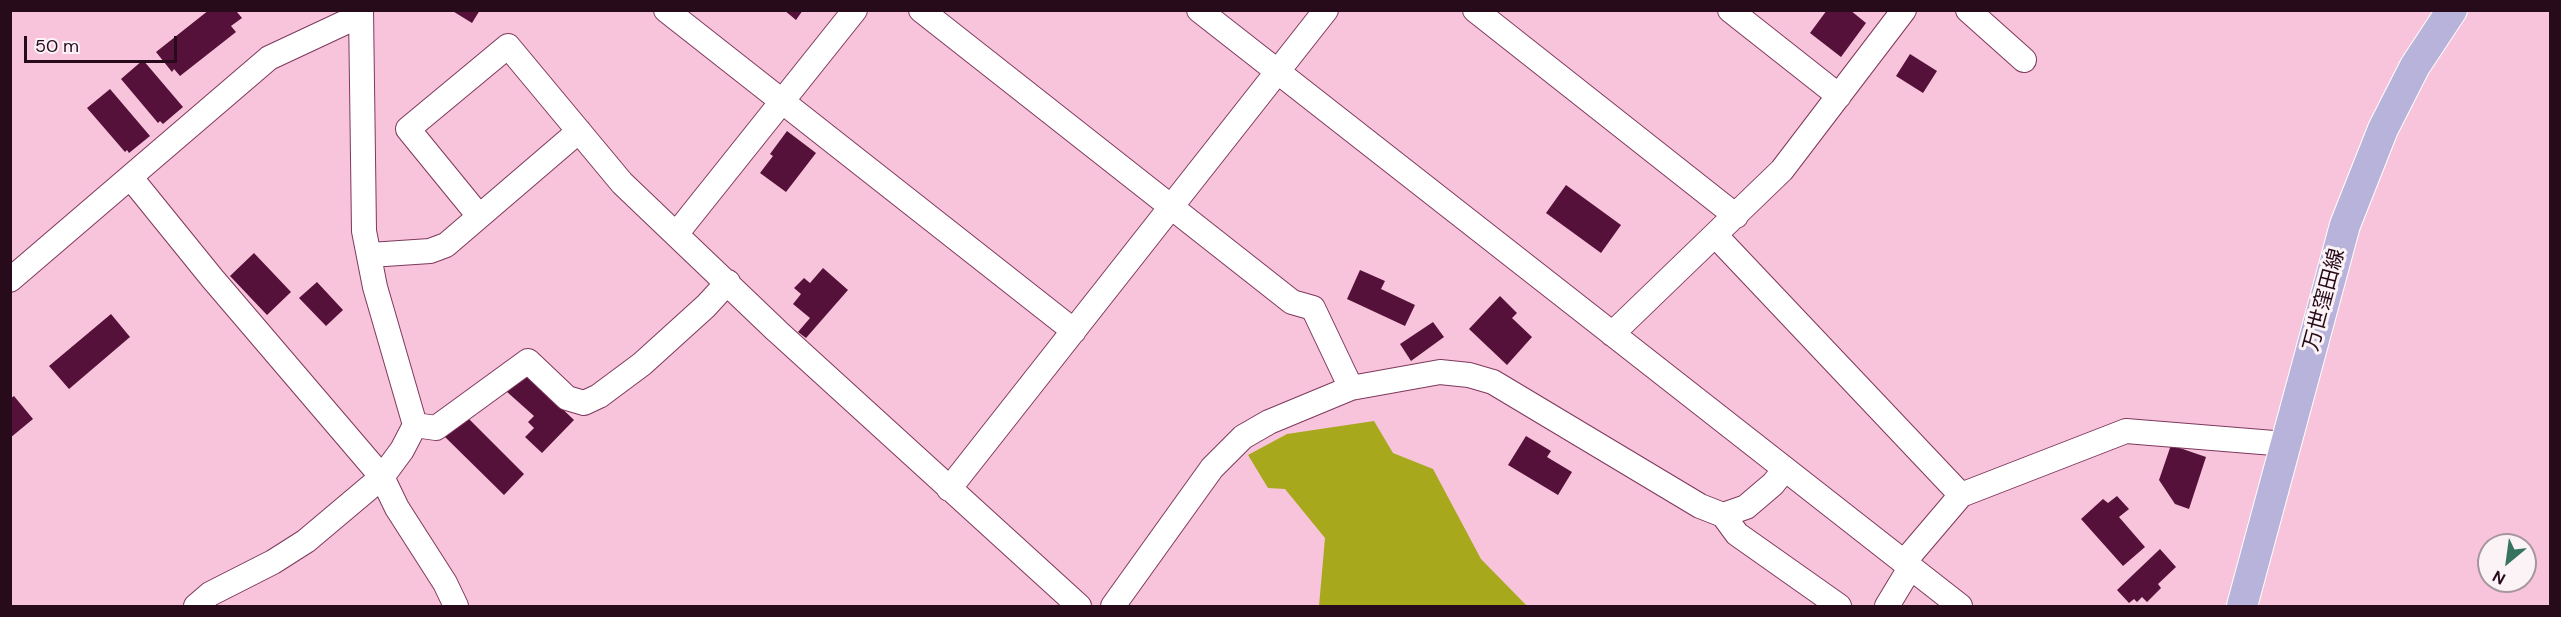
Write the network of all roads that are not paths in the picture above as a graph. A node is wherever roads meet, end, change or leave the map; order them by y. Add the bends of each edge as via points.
1 (666, 10) edge
2 (855, 10) edge
3 (921, 10) edge
4 (1199, 10) edge
5 (1326, 10) edge
6 (1475, 10) edge
7 (1730, 10) edge
8 (1904, 10) edge
9 (1968, 10) edge
10 (2452, 10) edge
11 (361, 13) edge
12 (2024, 60) dead end
13 (1278, 72) junction
14 (1839, 96) junction
15 (783, 103) junction
16 (579, 131) junction
17 (131, 178) junction
18 (1172, 206) junction
19 (479, 216) junction
20 (1736, 216) junction
21 (677, 233) junction
22 (1716, 235) junction
23 (370, 255) junction
24 (10, 280) edge
25 (728, 282) junction
26 (1074, 331) junction
27 (1612, 334) junction
28 (1351, 388) junction
29 (415, 425) junction
30 (2286, 444) junction
31 (1785, 469) junction
32 (382, 477) junction
33 (949, 489) junction
34 (1961, 495) junction
35 (1723, 515) junction
36 (1907, 565) junction
37 (196, 606) edge
38 (456, 606) edge
39 (1079, 606) edge
40 (1113, 606) edge
41 (1839, 606) edge
42 (1887, 606) edge
43 (1960, 606) edge
44 (2242, 606) edge

1 - 15 street
2 - 15 street
3 - 18 street
4 - 13 street
5 - 13 street
6 - 20 street
7 - 14 street
8 - 14 street
9 - 12 street
10 - 30 main road, 万世窪田線 via 2415,66 2389,118 2345,225
11 - 17 street via 269,58
11 - 23 street via 364,231
13 - 18 street
13 - 27 street
14 - 20 street via 1782,170
15 - 21 street
15 - 26 street
16 - 19 street
16 - 19 street via 508,46 408,129
16 - 21 street via 622,183
17 - 24 street
17 - 32 street
18 - 26 street
18 - 28 street via 1292,302 1314,308
19 - 23 street via 446,245 430,251
20 - 22 street
21 - 25 street
22 - 27 street
22 - 34 street
23 - 29 street via 375,288
25 - 29 street via 642,364 584,403 567,398 528,361 436,428
25 - 33 street
26 - 33 street
27 - 31 street
28 - 35 street via 1440,372 1493,382 1700,506
28 - 40 street via 1243,437 1212,468
29 - 32 street
30 - 34 street via 2126,431
30 - 44 main road, 万世窪田線
31 - 35 street via 1746,507
31 - 36 street
32 - 37 street via 306,541 210,594
32 - 38 street
33 - 39 street
34 - 36 street
35 - 41 street via 1737,534
36 - 42 street
36 - 43 street

